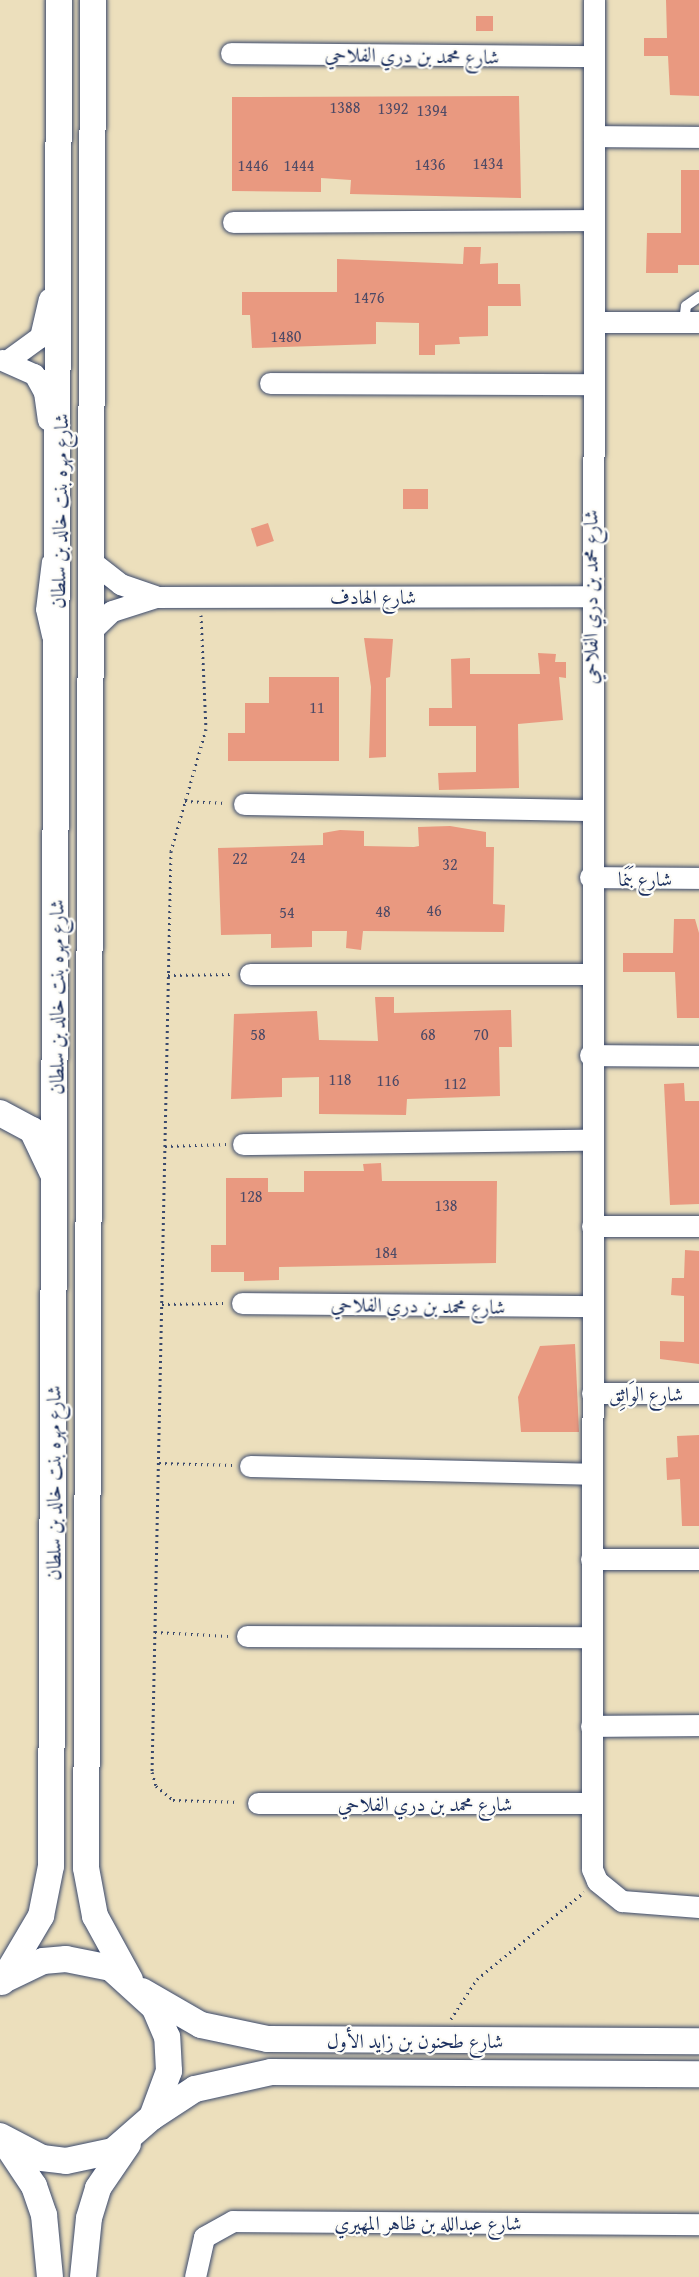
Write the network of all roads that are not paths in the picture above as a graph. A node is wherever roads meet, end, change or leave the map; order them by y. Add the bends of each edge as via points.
1 (59, 0) edge
2 (93, 0) edge
3 (594, 0) edge
4 (231, 53) dead end
5 (594, 56) junction
6 (594, 136) junction
7 (699, 137) edge
8 (594, 220) junction
9 (233, 222) dead end
10 (61, 250) junction
11 (699, 297) edge
12 (594, 322) junction
13 (691, 322) edge
14 (4, 360) edge
15 (270, 383) dead end
16 (593, 384) junction
17 (61, 461) junction
18 (91, 561) junction
19 (590, 596) junction
20 (156, 597) junction
21 (90, 632) junction
22 (244, 804) road end
23 (590, 810) junction
24 (590, 877) junction
25 (699, 878) edge
26 (250, 974) road end
27 (590, 974) junction
28 (590, 1055) junction
29 (699, 1056) edge
30 (0, 1113) edge
31 (591, 1140) junction
32 (243, 1144) road end
33 (57, 1196) junction
34 (592, 1226) junction
35 (699, 1226) edge
36 (242, 1303) road end
37 (593, 1306) junction
38 (592, 1392) junction
39 (699, 1393) edge
40 (250, 1466) road end
41 (591, 1474) junction
42 (591, 1559) junction
43 (699, 1559) edge
44 (247, 1636) road end
45 (591, 1637) junction
46 (699, 1725) edge
47 (591, 1726) junction
48 (258, 1803) road end
49 (592, 1803) junction
50 (699, 1907) edge
51 (1, 1983) edge
52 (136, 1986) junction
53 (699, 2041) edge
54 (699, 2074) edge
55 (152, 2117) junction
56 (0, 2136) edge
57 (134, 2138) junction
58 (699, 2224) edge
59 (50, 2277) edge
60 (83, 2277) edge
61 (195, 2277) edge

1 - 10 street, شارع مهره بنت خالد بن سلطان
2 - 18 street, شارع مهره بنت خالد بن سلطان
3 - 5 street, شارع محمد بن دري الفلاحي
4 - 5 street, شارع محمد بن دري الفلاحي
5 - 6 street, شارع محمد بن دري الفلاحي
6 - 7 street
6 - 8 street, شارع محمد بن دري الفلاحي
8 - 9 street
8 - 12 street, شارع محمد بن دري الفلاحي
10 - 14 street via 40,337
10 - 17 street, شارع مهره بنت خالد بن سلطان
11 - 13 lane via 686,306
12 - 13 street
12 - 16 street, شارع محمد بن دري الفلاحي
14 - 17 street via 27,367 40,382
15 - 16 street
16 - 19 street, شارع محمد بن دري الفلاحي
17 - 33 street, شارع مهره بنت خالد بن سلطان
18 - 20 street, شارع الهادف via 120,584
18 - 21 street, شارع مهره بنت خالد بن سلطان
19 - 20 street, شارع الهادف
19 - 23 street, شارع محمد بن دري الفلاحي
20 - 21 street, شارع الهادف via 112,612
21 - 52 street, شارع مهره بنت خالد بن سلطان via 86,1868 95,1916
22 - 23 street
23 - 24 street, شارع محمد بن دري الفلاحي
24 - 25 street, شارع بَنَما
24 - 27 street, شارع محمد بن دري الفلاحي
26 - 27 street
27 - 28 street, شارع محمد بن دري الفلاحي
28 - 29 street
28 - 31 street, شارع محمد بن دري الفلاحي
30 - 33 street via 19,1120 42,1143
31 - 32 street
31 - 34 street, شارع محمد بن دري الفلاحي
33 - 51 street, شارع مهره بنت خالد بن سلطان via 51,1866 37,1924
34 - 35 street
34 - 37 street, شارع محمد بن دري الفلاحي
36 - 37 street, شارع محمد بن دري الفلاحي
37 - 38 street, شارع محمد بن دري الفلاحي
38 - 39 street, شارع الوَاثِق
38 - 41 street, شارع محمد بن دري الفلاحي
40 - 41 street
41 - 42 street, شارع محمد بن دري الفلاحي
42 - 43 street
42 - 45 street, شارع محمد بن دري الفلاحي
44 - 45 street
45 - 47 street, شارع محمد بن دري الفلاحي
46 - 47 street
47 - 49 street, شارع محمد بن دري الفلاحي
48 - 49 street, شارع محمد بن دري الفلاحي
49 - 50 street, شارع محمد بن دري الفلاحي via 592,1869 597,1881 636,1906
51 - 52 street, شارع طحنون بن زايد الأول via 32,1965 66,1959 100,1964
52 - 53 street, شارع طحنون بن زايد الأول via 201,2025 268,2039
52 - 55 street, شارع مهره بنت خالد بن سلطان via 162,2021 169,2054 166,2087
54 - 55 street, شارع طحنون بن زايد الأول via 271,2072 204,2086
55 - 57 street
56 - 57 street via 42,2158 66,2161 90,2159
56 - 59 street via 34,2186 44,2216
57 - 60 street via 99,2188 89,2218
58 - 61 street, شارع عبدالله بن ظاهر المهيري via 233,2221 204,2237

